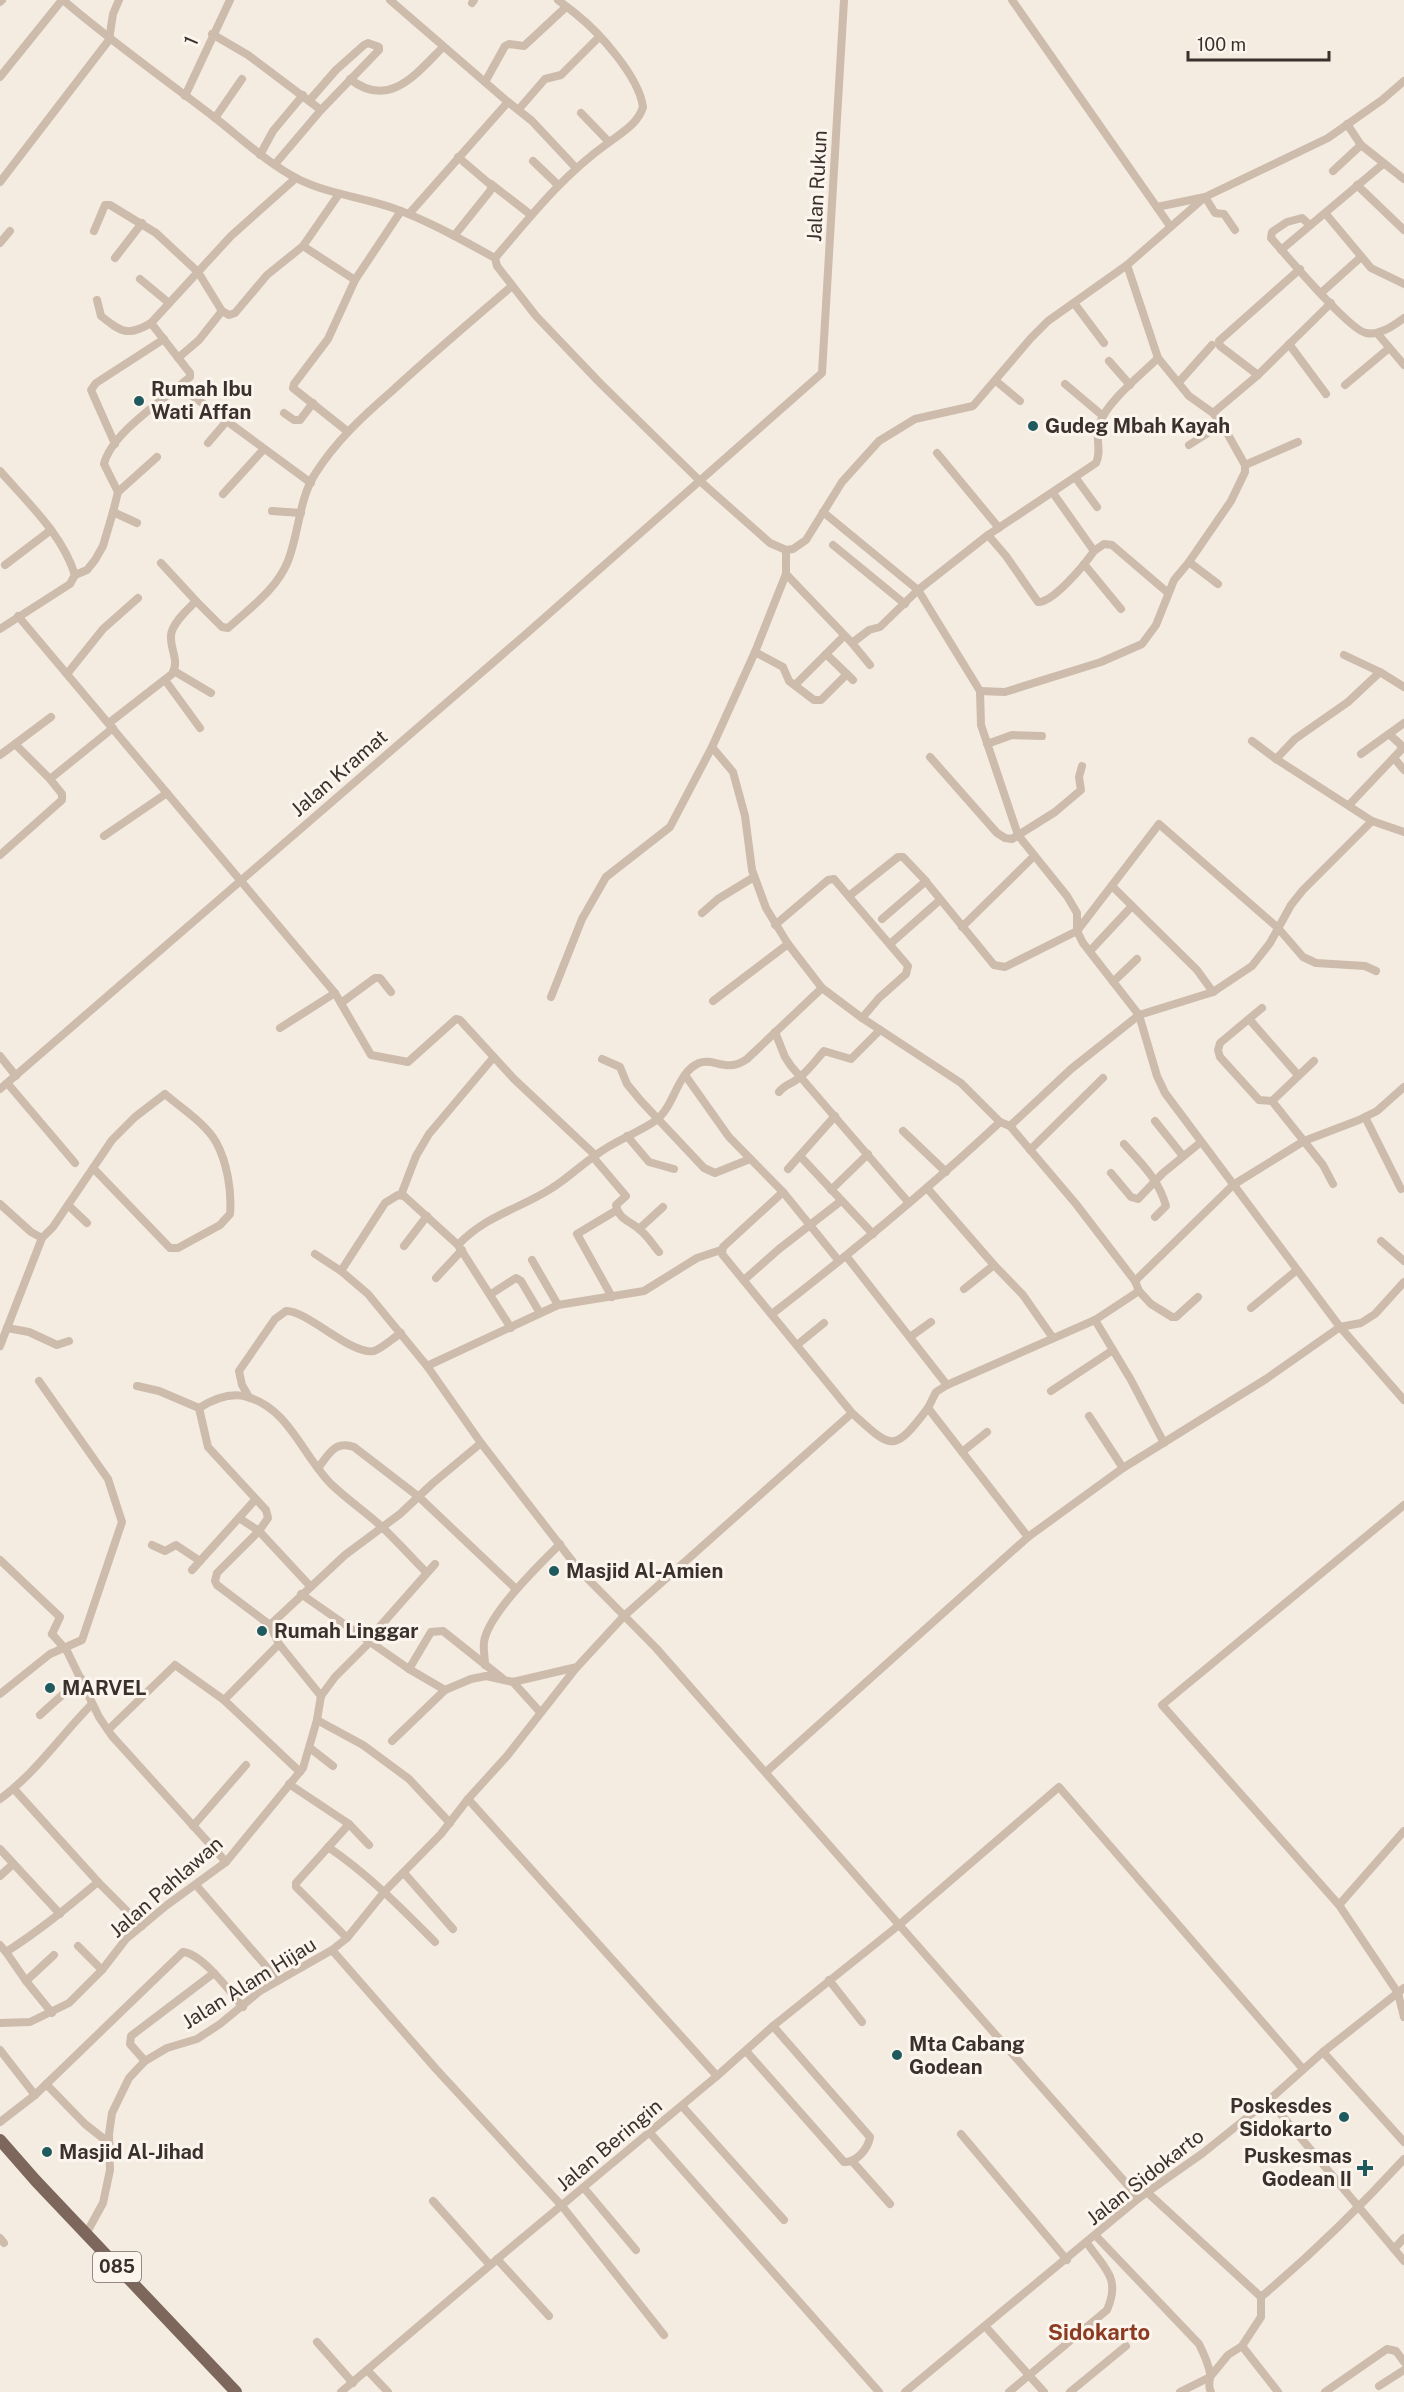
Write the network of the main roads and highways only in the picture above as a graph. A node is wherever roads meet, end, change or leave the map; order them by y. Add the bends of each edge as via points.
1 (0, 2140) edge
2 (236, 2392) edge

1 - 2 main road, 085

